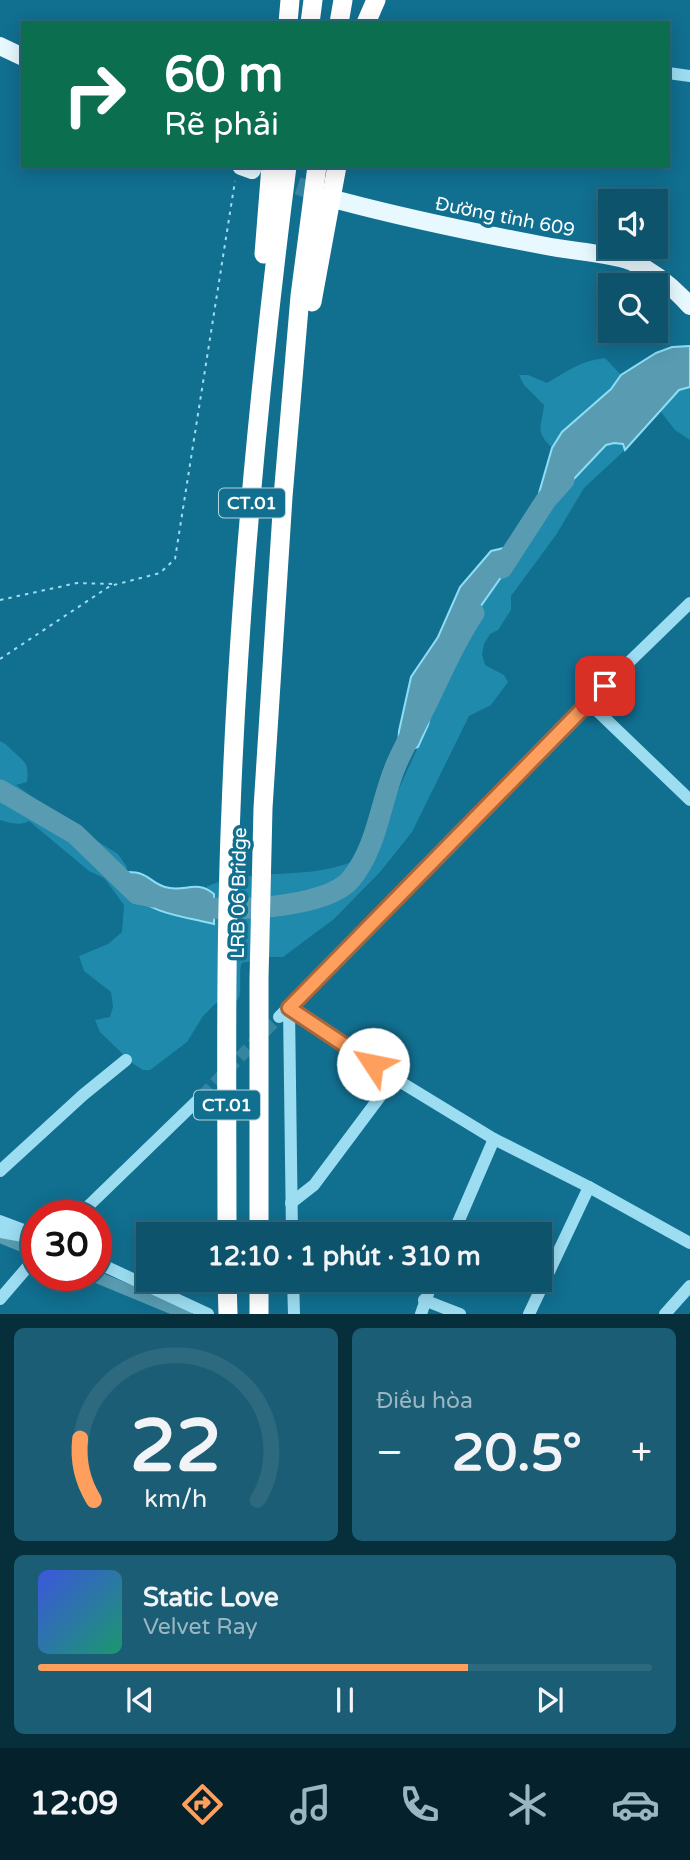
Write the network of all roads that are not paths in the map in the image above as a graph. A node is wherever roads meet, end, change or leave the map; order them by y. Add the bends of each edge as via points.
1 (290, 0) edge
2 (313, 0) edge
3 (343, 0) edge
4 (376, 0) edge
5 (288, 21) edge
6 (310, 21) edge
7 (339, 21) edge
8 (367, 21) edge
9 (0, 46) edge
10 (21, 56) edge
11 (670, 73) edge
12 (690, 76) edge
13 (287, 168) edge
14 (330, 168) edge
15 (250, 171) edge
16 (275, 196) junction
17 (327, 207) junction
18 (690, 306) edge
19 (690, 603) edge
20 (588, 702) junction
21 (690, 800) edge
22 (289, 1008) junction
23 (279, 1017) tunnel mouth
24 (126, 1060) dead end
25 (394, 1078) junction
26 (202, 1096) tunnel mouth
27 (494, 1139) junction
28 (0, 1171) edge
29 (589, 1187) junction
30 (95, 1200) edge
31 (291, 1203) junction
32 (0, 1220) edge
33 (227, 1222) edge
34 (259, 1222) edge
35 (292, 1222) edge
36 (458, 1222) edge
37 (21, 1230) edge
38 (0, 1232) edge
39 (21, 1235) edge
40 (690, 1243) edge
41 (112, 1269) edge
42 (21, 1274) edge
43 (690, 1286) edge
44 (259, 1292) edge
45 (293, 1292) edge
46 (427, 1292) edge
47 (0, 1299) edge
48 (424, 1300) junction
49 (208, 1314) edge
50 (258, 1314) edge
51 (294, 1314) edge
52 (421, 1314) edge
53 (460, 1314) edge
54 (530, 1314) edge
55 (665, 1314) edge

1 - 5 highway
2 - 6 highway
3 - 7 highway
4 - 8 highway
9 - 10 main road
11 - 12 street
13 - 16 highway, CT.01
14 - 17 highway, CT.01
15 - 16 highway
16 - 33 highway, LRB 06 Bridge / CT.01 via 231,808
17 - 18 main road, Đường tỉnh 609 via 625,259 662,280
17 - 34 highway, LRB 06 Bridge / CT.01 via 300,296 283,497 264,808
19 - 20 street
20 - 21 street
20 - 22 street
22 - 23 street
22 - 25 street
22 - 31 street
24 - 28 street
25 - 27 street
25 - 31 street via 314,1185
26 - 30 street
27 - 29 street
27 - 36 street
29 - 40 street
29 - 54 street
31 - 35 street
32 - 37 street
38 - 39 street
41 - 49 street
42 - 47 street
43 - 55 street
44 - 50 highway
45 - 51 street
46 - 48 street
48 - 52 street
48 - 53 street

